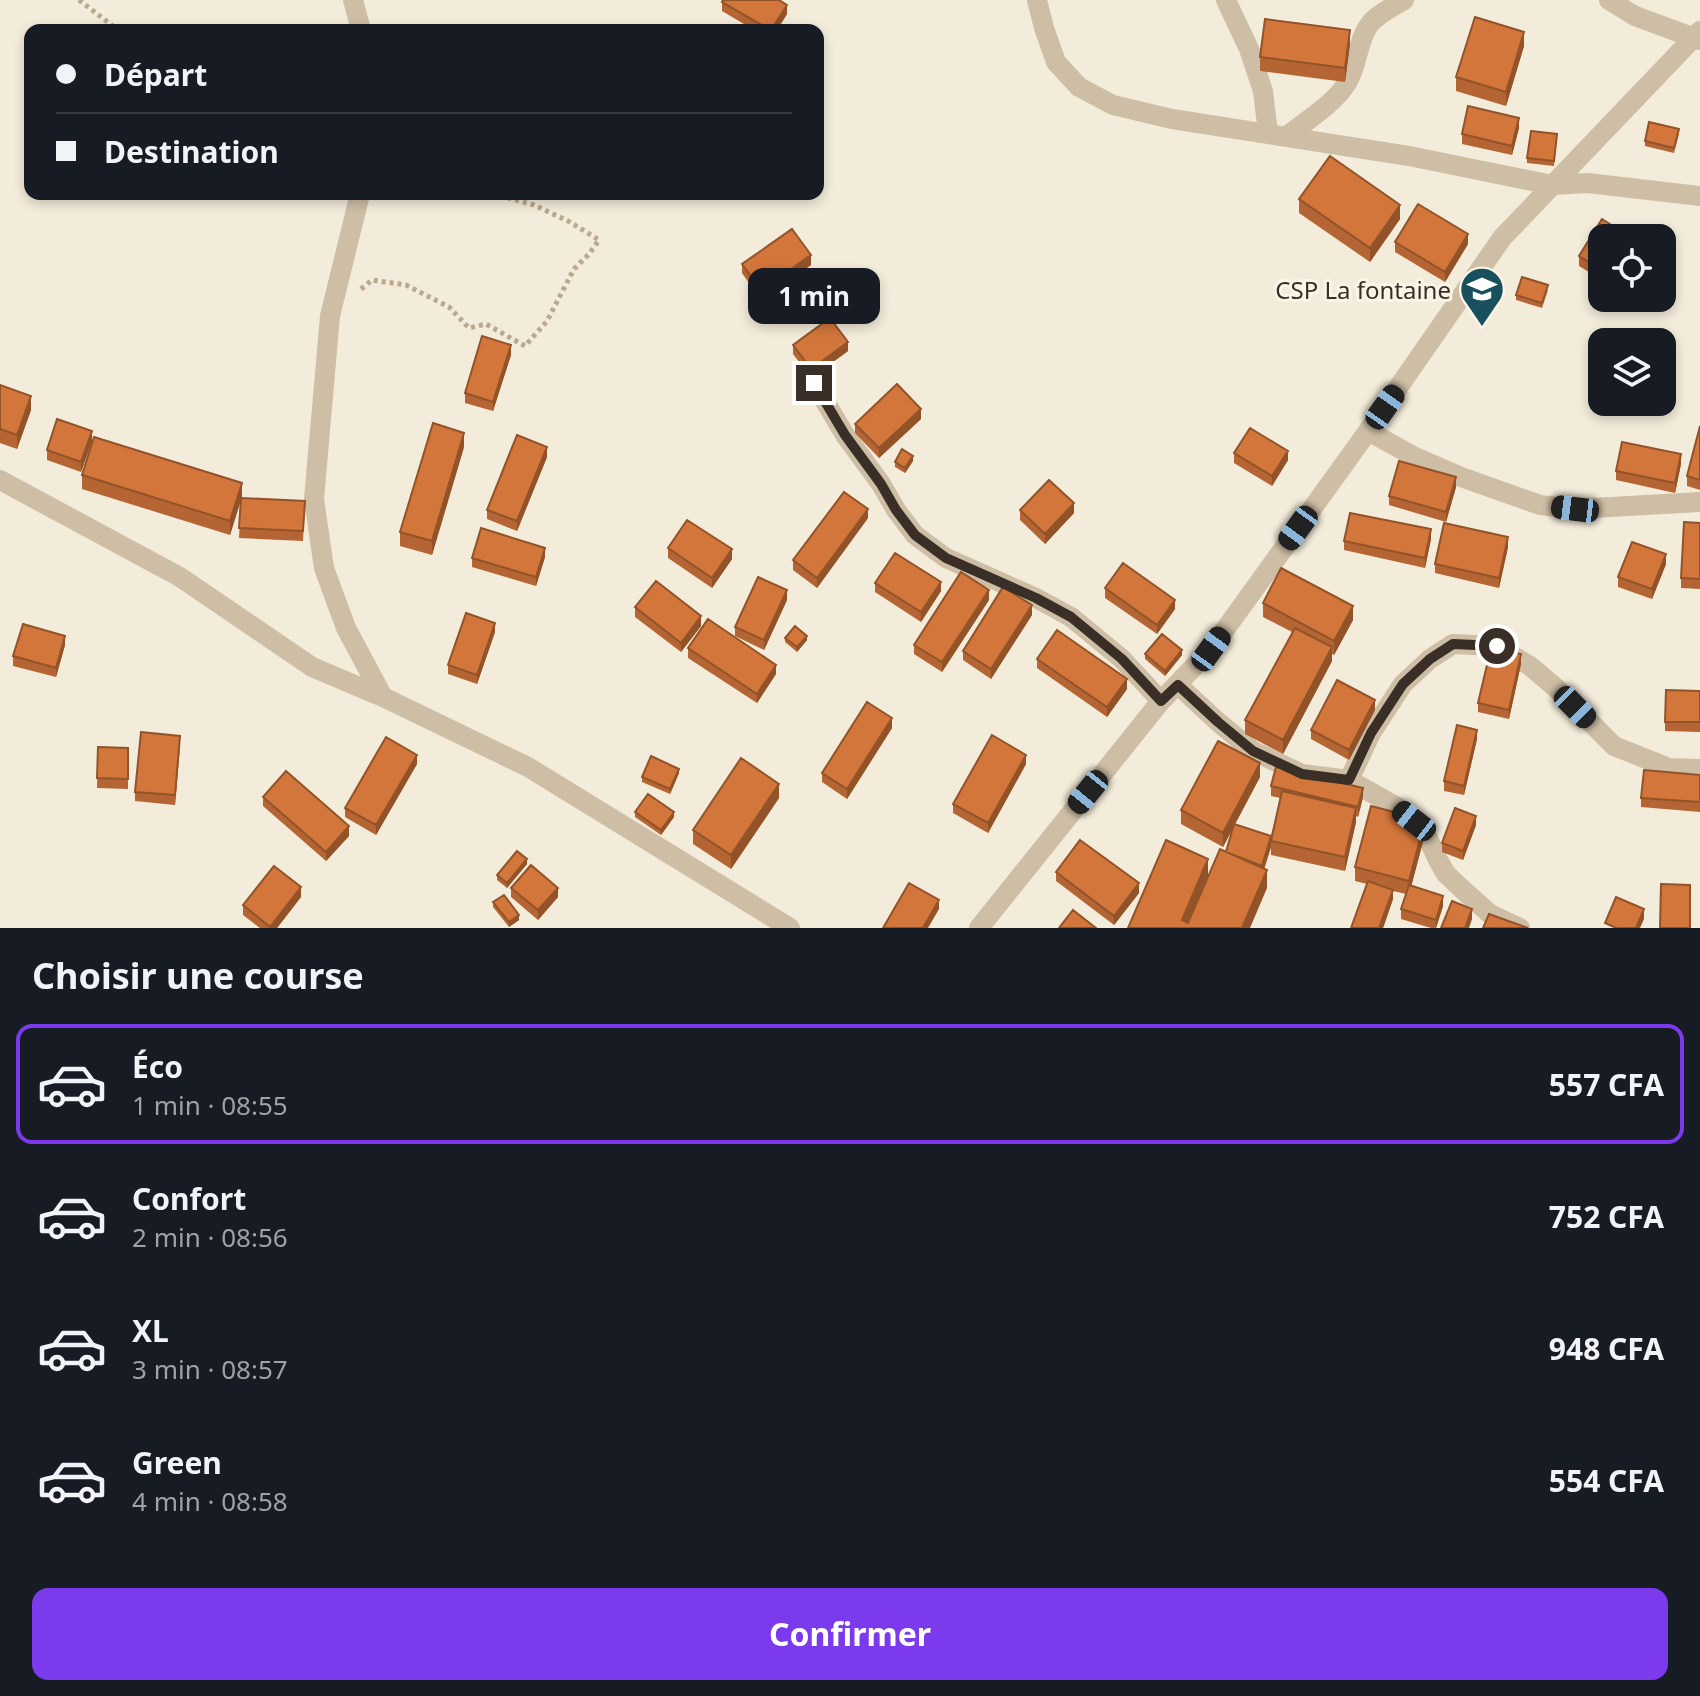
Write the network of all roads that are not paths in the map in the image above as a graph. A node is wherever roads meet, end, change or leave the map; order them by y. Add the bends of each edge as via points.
1 (353, 0) edge
2 (1037, 0) edge
3 (1226, 0) edge
4 (1404, 0) edge
5 (1609, 0) edge
6 (359, 24) edge
7 (1698, 36) edge
8 (1277, 134) junction
9 (1552, 185) junction
10 (1700, 196) edge
11 (359, 200) edge
12 (814, 383) edge
13 (1368, 431) junction
14 (0, 480) edge
15 (1700, 502) edge
16 (1178, 685) junction
17 (383, 697) junction
18 (1161, 701) junction
19 (1700, 769) edge
20 (1349, 780) junction
21 (790, 928) edge
22 (979, 928) edge
23 (1520, 928) edge

1 - 6 street
2 - 8 street via 1056,62 1079,87 1113,105
3 - 8 street via 1249,49
4 - 8 street via 1370,24 1347,83 1332,101
5 - 7 street via 1635,16
7 - 9 street
8 - 9 street
9 - 10 street via 1588,183
9 - 13 street via 1502,238
11 - 17 street via 330,316 314,499 324,568 346,628
12 - 18 street via 915,535 946,558 1071,617 1122,659
13 - 15 street via 1461,477 1540,505 1575,509
13 - 16 street via 1211,649
14 - 17 street via 180,577 312,667
16 - 18 street
16 - 20 street via 1253,751 1302,774
17 - 21 street via 528,767
18 - 22 street
19 - 20 street via 1669,768 1614,746 1530,666 1497,646 1453,644 1403,684
20 - 23 street via 1414,821 1446,874 1490,914

